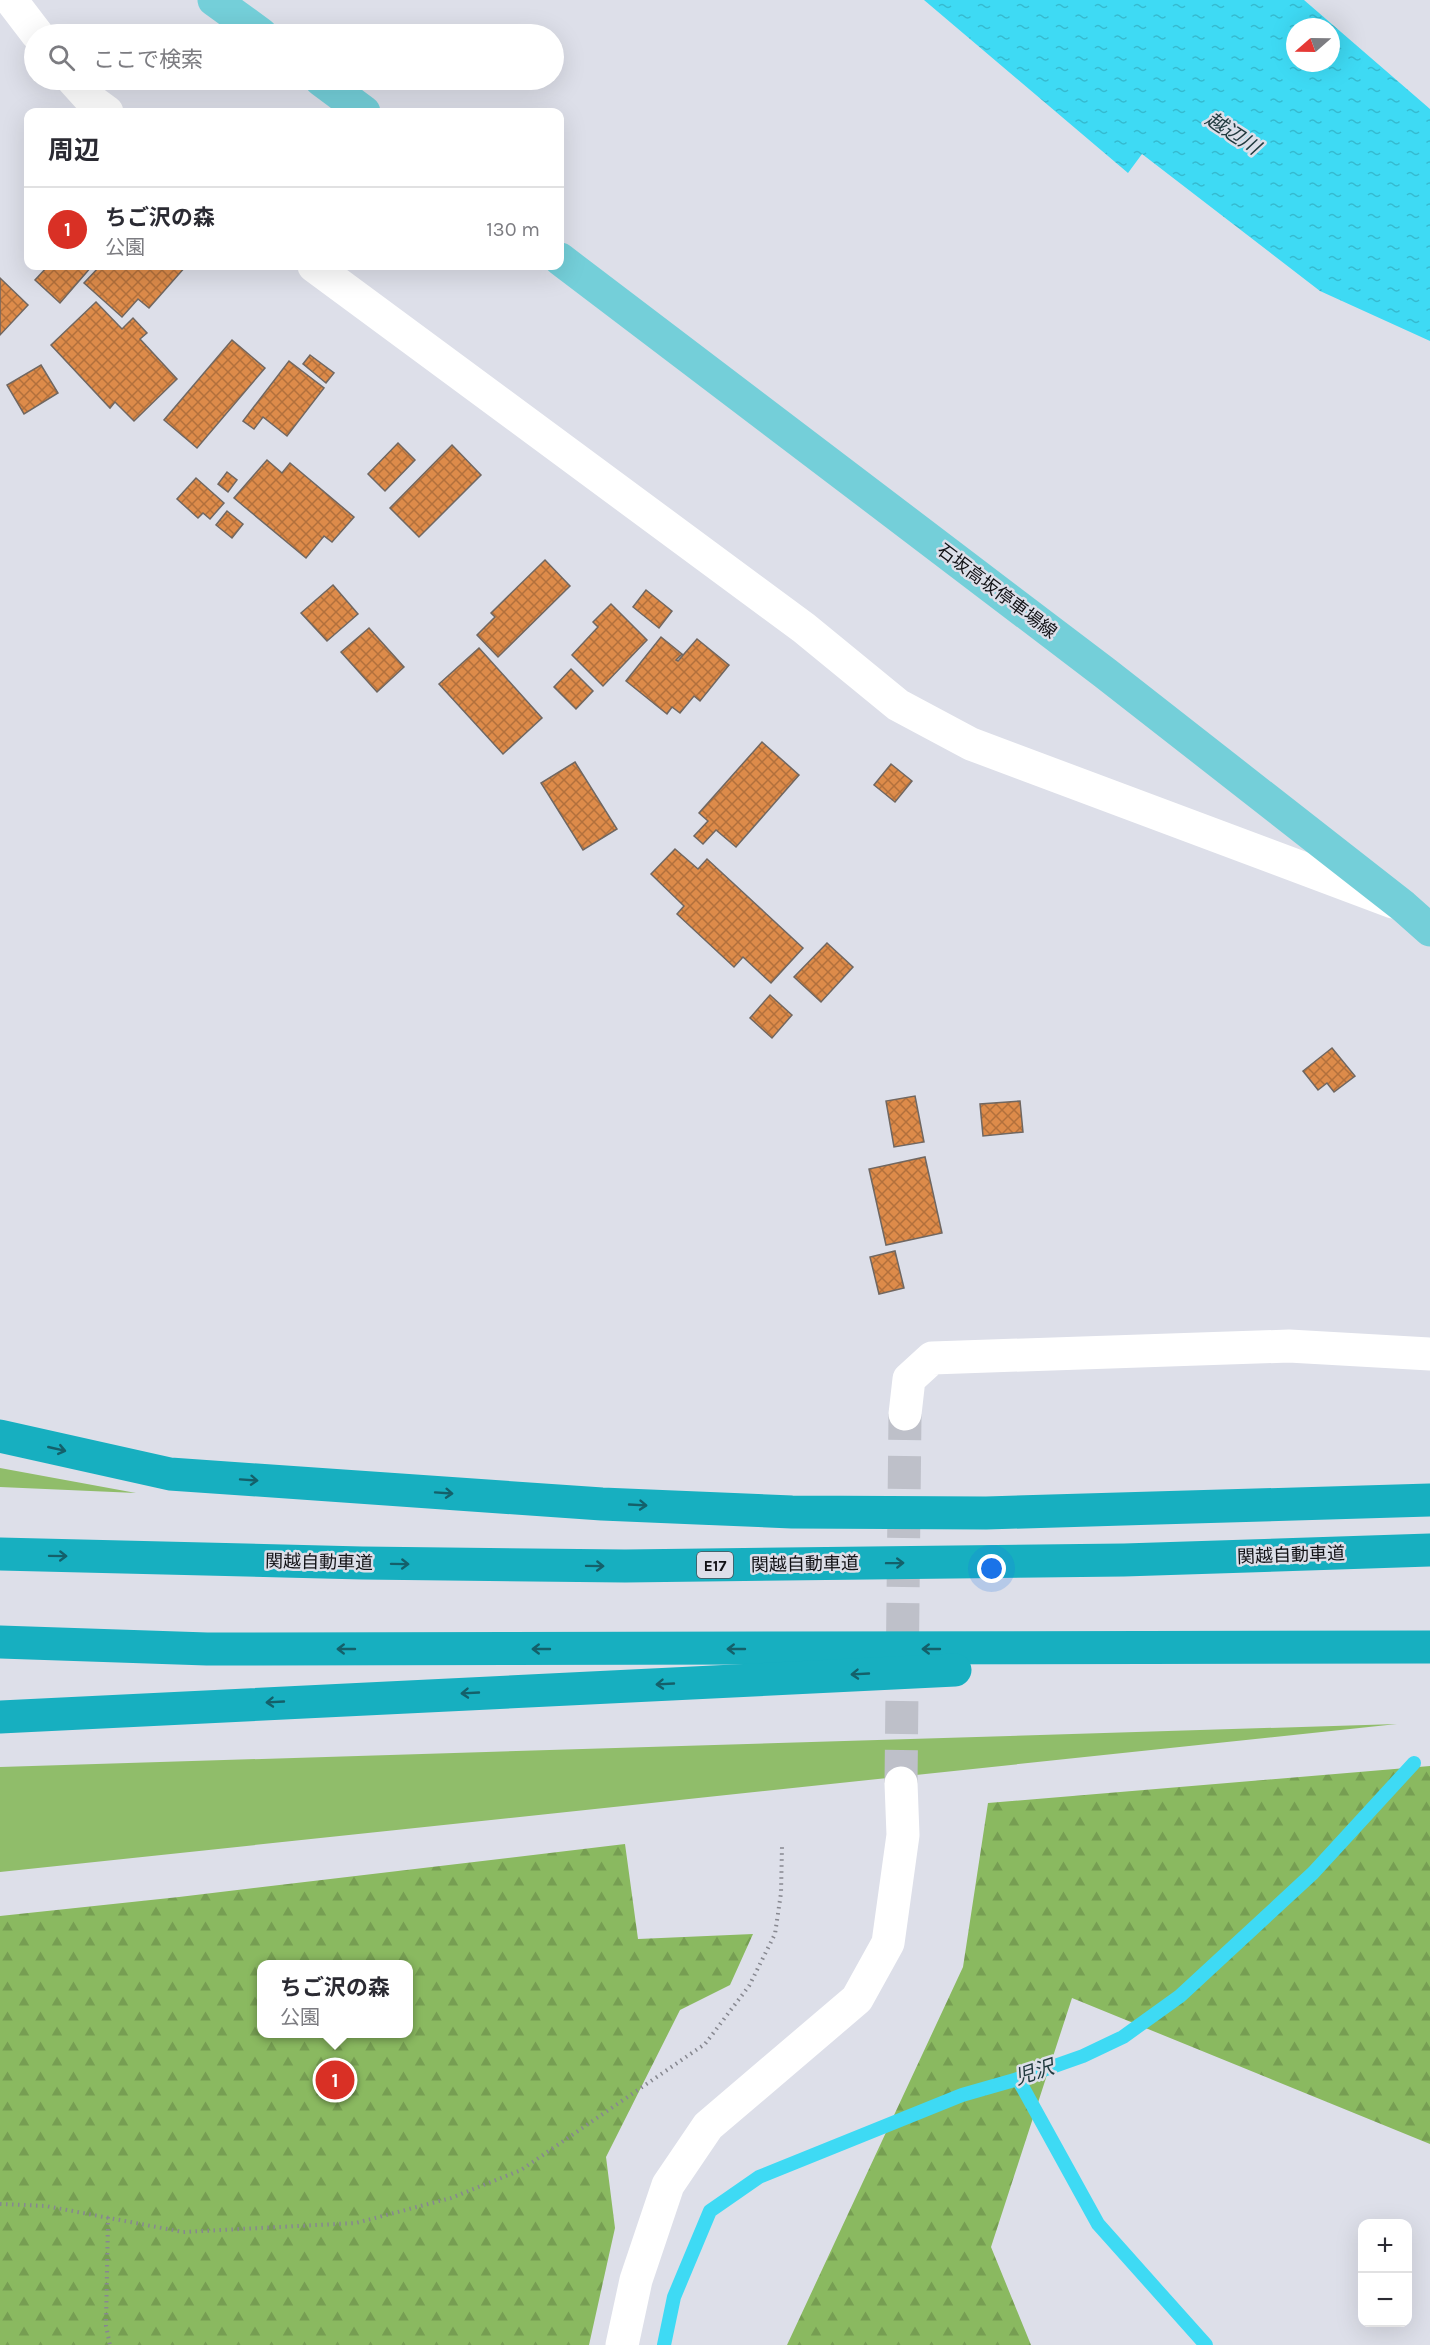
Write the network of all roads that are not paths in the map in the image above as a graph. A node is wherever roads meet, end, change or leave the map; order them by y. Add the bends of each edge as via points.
1 (11, 0) edge
2 (214, 0) edge
3 (29, 24) edge
4 (247, 24) edge
5 (82, 90) edge
6 (334, 90) edge
7 (102, 108) edge
8 (359, 108) edge
9 (564, 262) edge
10 (319, 270) edge
11 (1403, 906) junction
12 (1430, 930) edge
13 (1430, 1354) edge
14 (904, 1414) tunnel mouth
15 (0, 1436) edge
16 (1430, 1500) edge
17 (1430, 1550) edge
18 (0, 1554) edge
19 (0, 1642) edge
20 (1415, 1648) edge
21 (0, 1717) edge
22 (901, 1783) tunnel mouth
23 (622, 2345) edge

1 - 3 street
2 - 4 main road
5 - 7 street
6 - 8 main road
9 - 11 main road, 石坂高坂停車場線 via 1105,673
10 - 11 street via 804,628 898,705 971,744
11 - 12 main road, 石坂高坂停車場線
13 - 14 street via 1289,1346 932,1358 909,1379
15 -> 16 highway via 171,1474 602,1504 792,1512 986,1513
18 -> 17 highway, 関越自動車道 / E17 via 625,1566 1124,1560
20 -> 19 highway via 207,1649
20 -> 21 highway
22 - 23 street via 903,1835 888,1943 857,1999 708,2126 668,2185 636,2280

